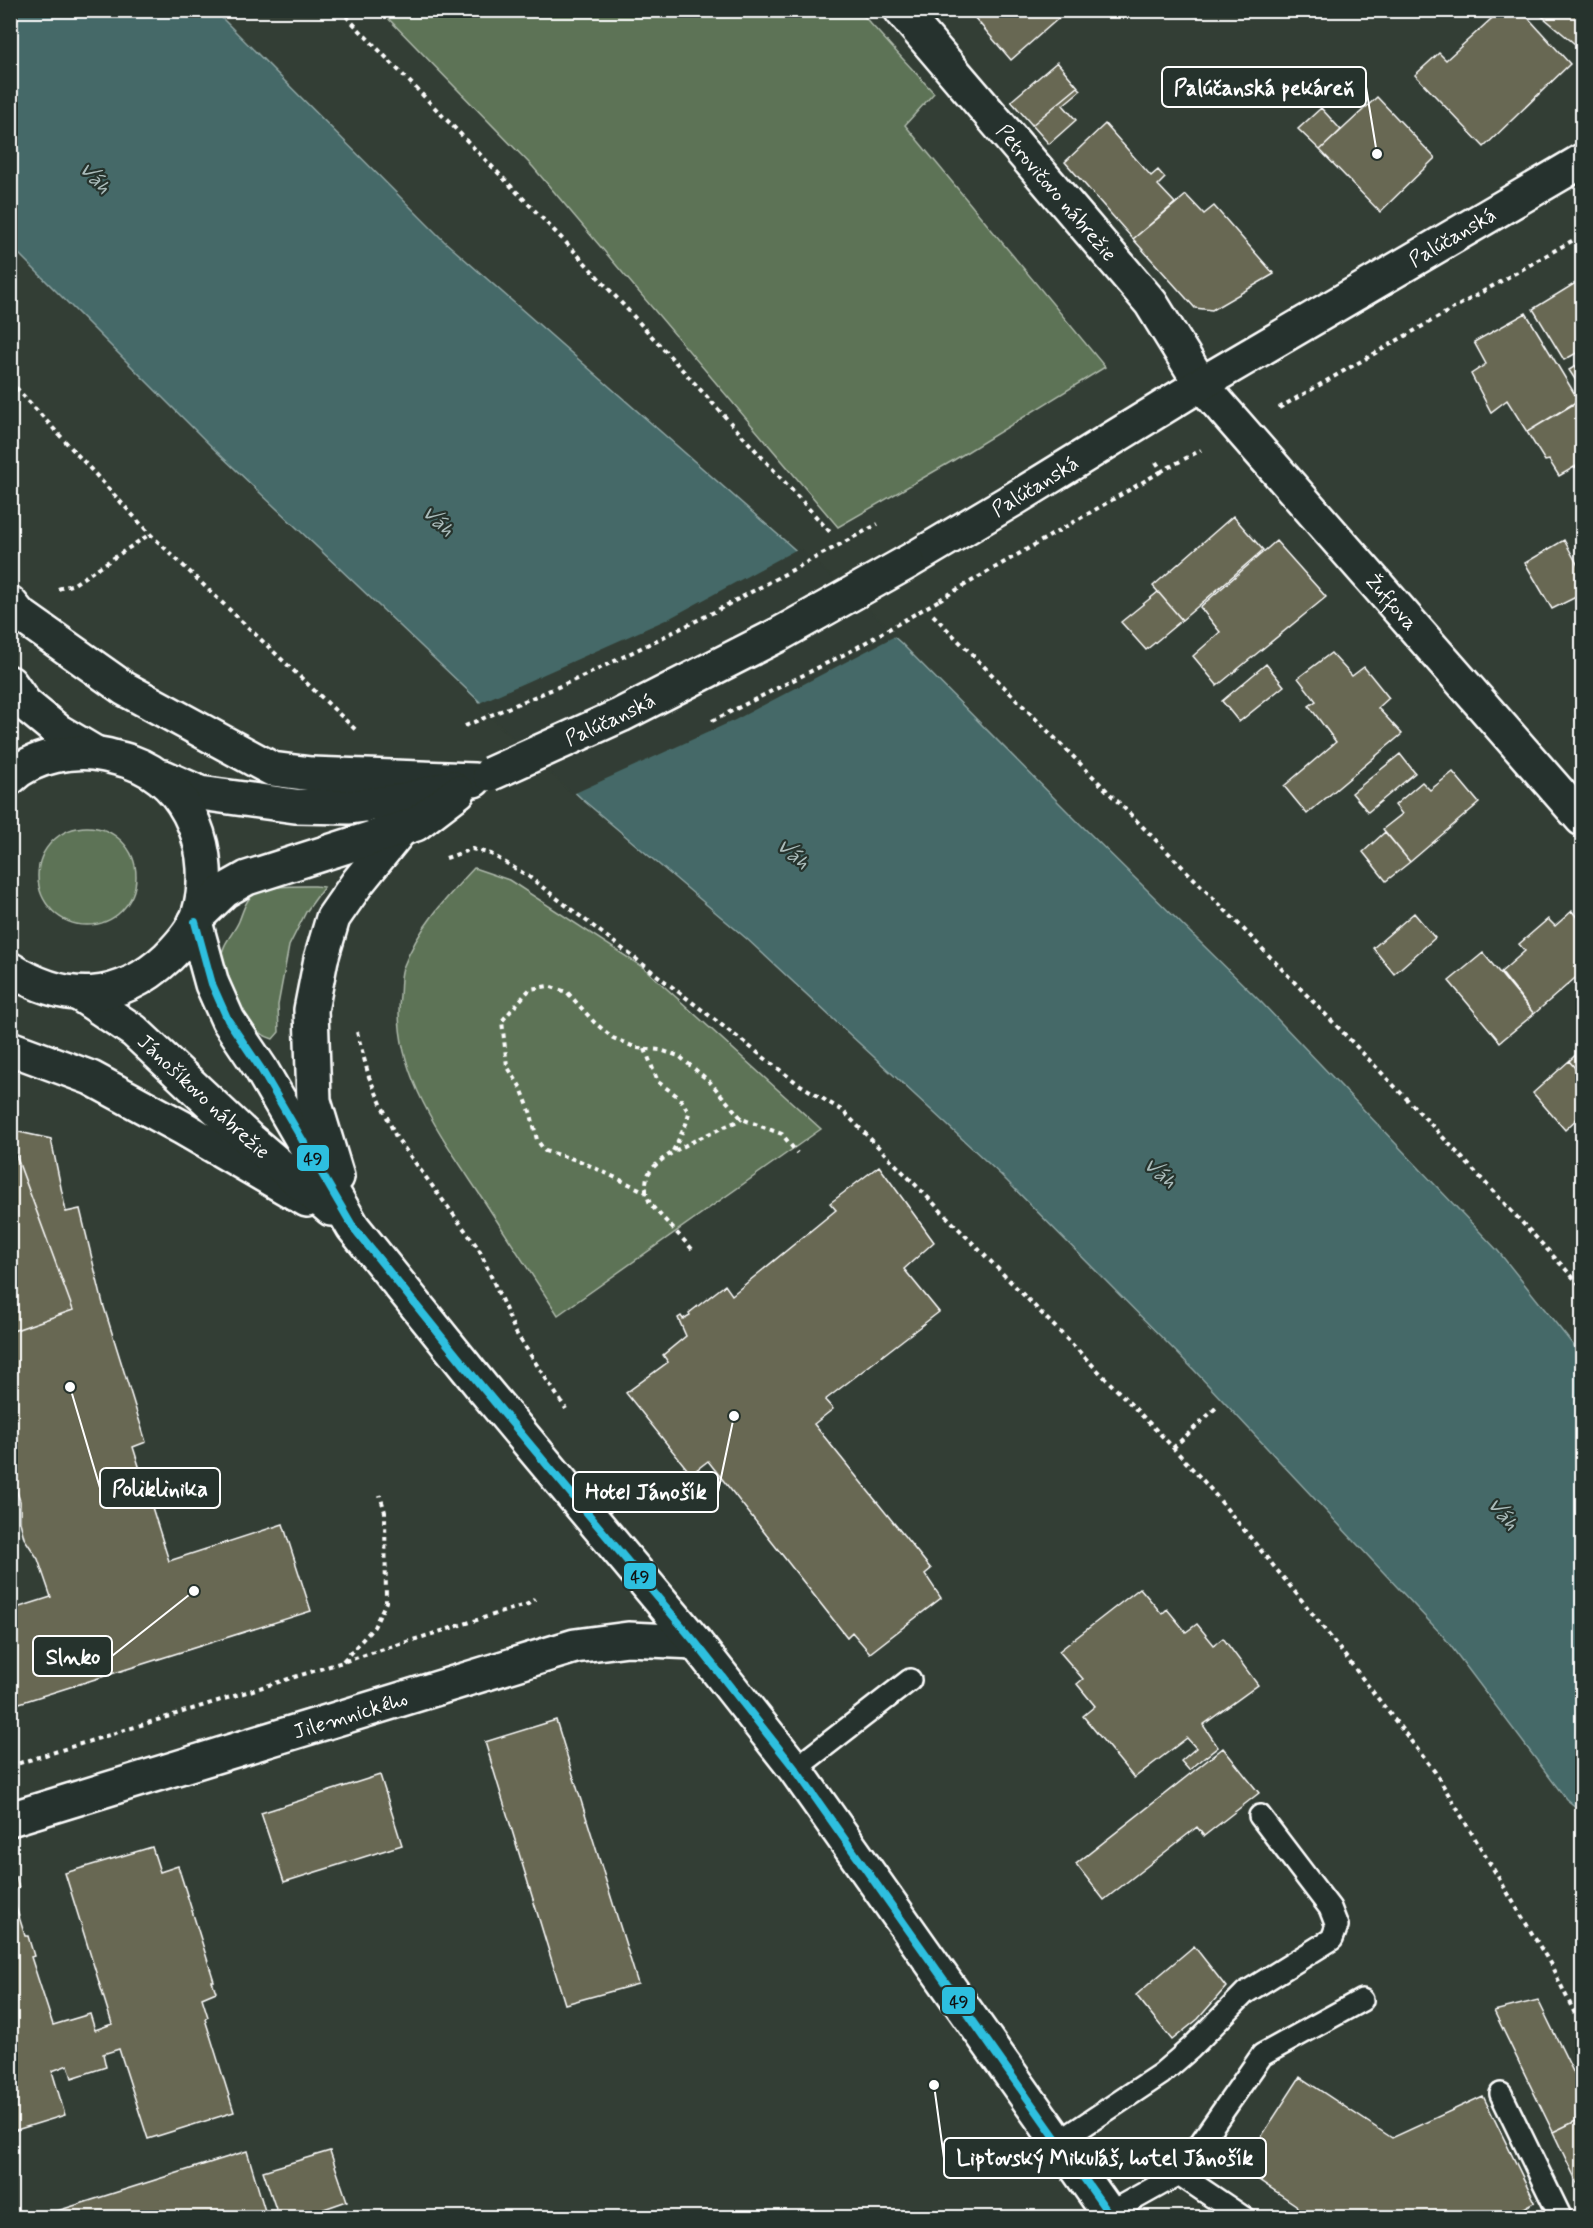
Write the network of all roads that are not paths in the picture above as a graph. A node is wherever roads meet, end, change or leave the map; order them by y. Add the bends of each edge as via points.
1 (902, 10) edge
2 (1582, 161) edge
3 (1201, 384) junction
4 (10, 603) edge
5 (10, 683) edge
6 (95, 753) junction
7 (150, 772) junction
8 (482, 777) junction
9 (10, 778) edge
10 (1582, 819) edge
11 (401, 829) junction
12 (197, 918) junction
13 (10, 969) edge
14 (79, 994) junction
15 (10, 1048) edge
16 (353, 1227) junction
17 (695, 1642) junction
18 (910, 1680) dead end
19 (795, 1769) junction
20 (1260, 1816) dead end
21 (10, 1819) edge
22 (1362, 2000) dead end
23 (1501, 2094) dead end
24 (1059, 2142) junction
25 (1179, 2174) junction
26 (1111, 2215) edge
27 (1244, 2217) edge
28 (1560, 2217) edge

1 - 3 main road, Petrovičovo nábrežie via 1151,303
2 - 3 main road, Palúčanská
3 - 8 main road, Palúčanská, bridge via 908,562 778,635 631,710
3 - 10 main road, Žuffova
4 - 8 main road via 19,614 125,689 272,769 311,774
5 - 6 main road via 25,705
6 - 7 main road via 132,762
6 - 9 main road via 66,754 36,762
7 - 8 main road, Palúčanská via 200,792 295,806 350,807 404,800
7 - 12 main road via 173,790 186,807 202,844 205,880
8 - 11 main road, Palúčanská via 416,824
11 - 12 main road, Palúčanská via 247,878 224,891
11 - 16 main road via 333,918 311,1010 314,1101
12 - 14 main road via 183,942 150,974 131,985
12 - 16 main road, Jánošíkovo nábrežie via 212,984 228,1020
13 - 14 main road via 32,982
14 - 16 main road, Jánošíkovo nábrežie via 134,1031 250,1140
15 - 16 main road via 101,1084
16 - 17 main road, Jánošíkovo nábrežie
17 - 19 main road, Jánošíkovo nábrežie
17 - 21 main road, Jilemnického via 628,1639 575,1646
18 - 19 lane
19 - 24 main road, Jánošíkovo nábrežie
20 - 24 lane via 1330,1908 1336,1926 1332,1939 1245,1993 1161,2074
22 - 25 lane via 1262,2055
23 - 28 lane
24 - 26 main road, Jánošíkovo nábrežie
25 - 26 lane
25 - 27 lane

